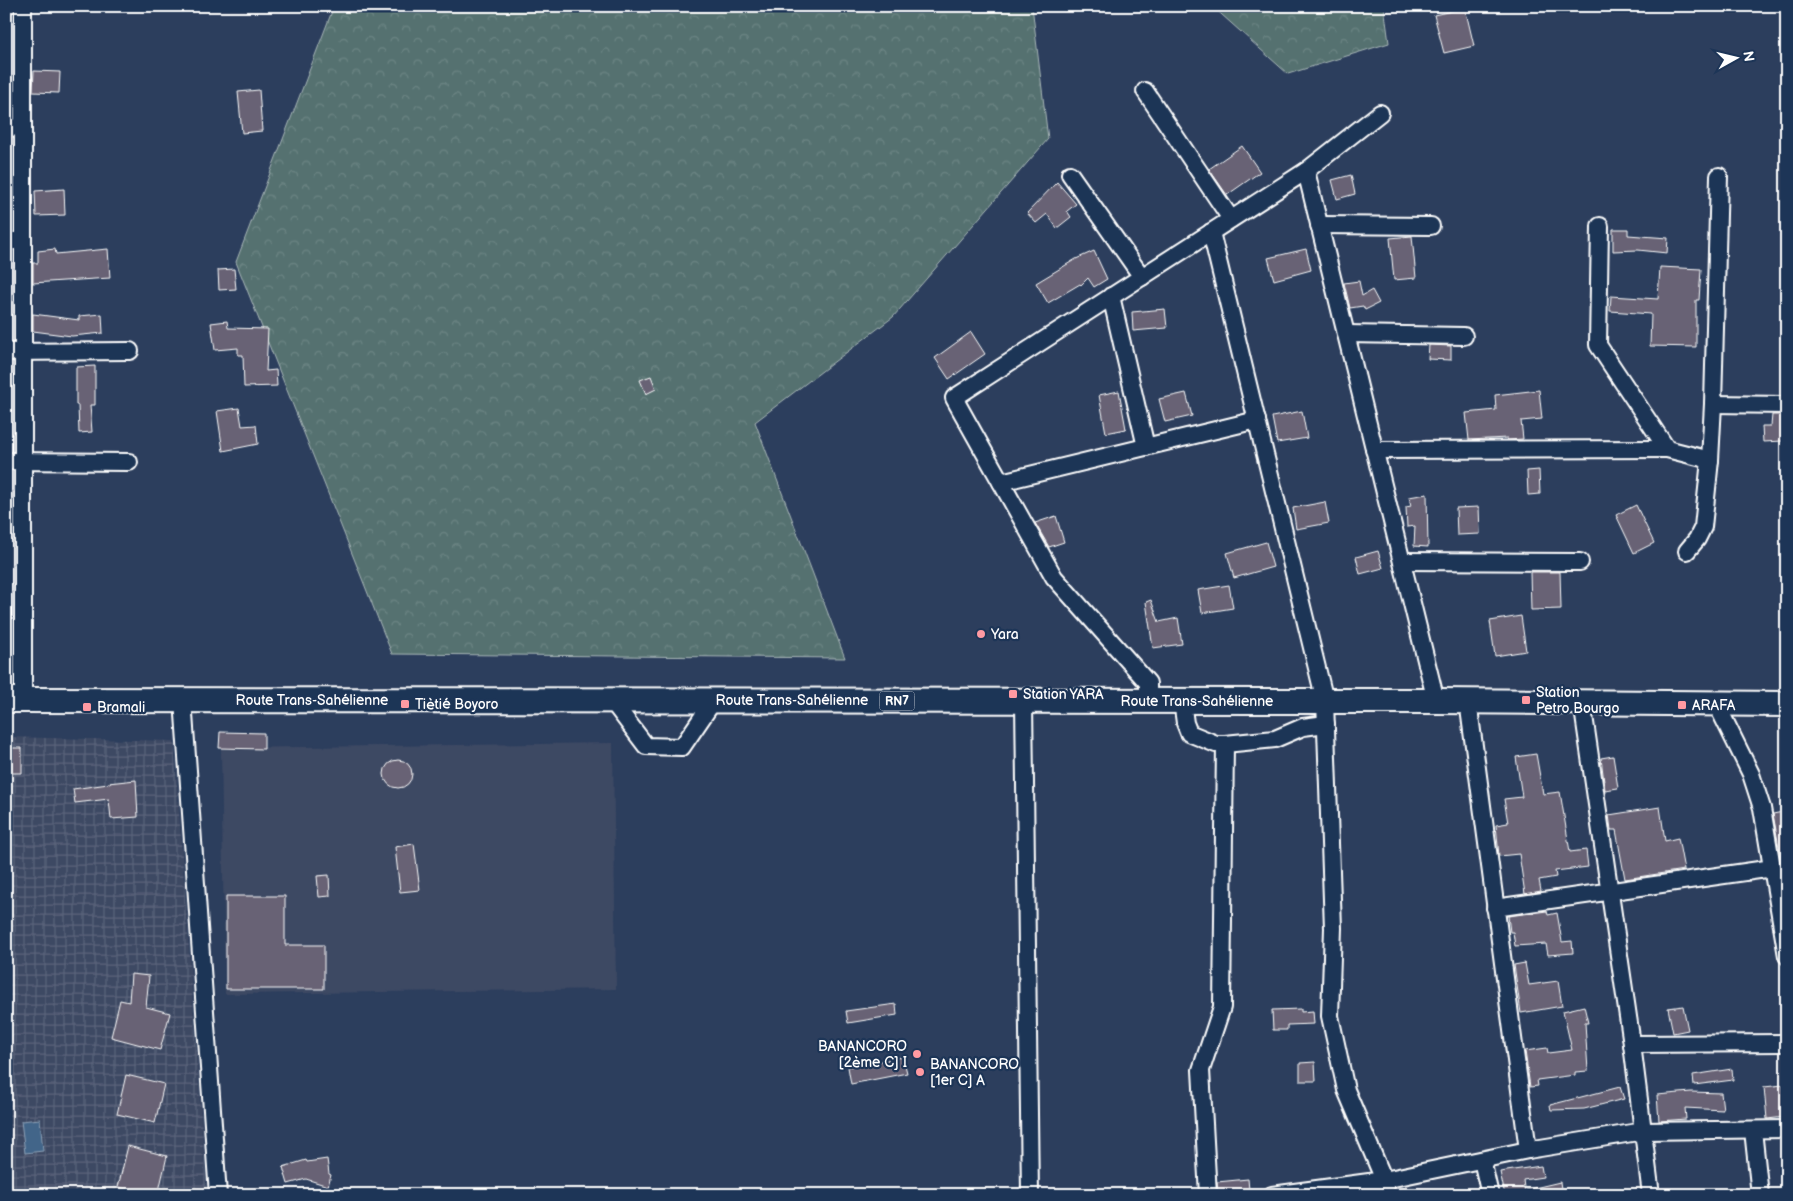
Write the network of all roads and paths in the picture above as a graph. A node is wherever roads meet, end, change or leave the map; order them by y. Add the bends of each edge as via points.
1 (23, 6) edge
2 (1145, 92) dead end
3 (1380, 113) dead end
4 (23, 127) junction
5 (6, 128) edge
6 (1306, 171) junction
7 (1070, 174) dead end
8 (1719, 176) dead end
9 (1231, 219) junction
10 (1319, 225) junction
11 (1431, 226) dead end
12 (1600, 226) dead end
13 (1211, 232) junction
14 (6, 241) edge
15 (23, 241) junction
16 (1142, 277) junction
17 (1111, 296) junction
18 (1346, 334) junction
19 (1464, 336) dead end
20 (130, 351) dead end
21 (14, 352) edge
22 (1714, 404) junction
23 (1787, 405) edge
24 (1256, 420) junction
25 (1146, 447) junction
26 (1667, 449) junction
27 (1374, 450) junction
28 (6, 460) edge
29 (1710, 460) junction
30 (23, 461) junction
31 (129, 462) dead end
32 (1001, 482) junction
33 (1687, 551) dead end
34 (1402, 561) junction
35 (1580, 562) dead end
36 (14, 700) edge
37 (183, 700) junction
38 (612, 700) junction
39 (714, 700) junction
40 (1182, 700) junction
41 (1024, 701) junction
42 (1148, 701) junction
43 (1436, 701) junction
44 (1468, 701) junction
45 (1582, 702) junction
46 (1716, 703) junction
47 (1787, 704) edge
48 (1326, 712) junction
49 (1225, 744) junction
50 (1773, 868) junction
51 (1610, 891) junction
52 (1495, 908) junction
53 (1787, 956) edge
54 (1632, 1044) junction
55 (1787, 1044) edge
56 (1787, 1129) edge
57 (1752, 1130) junction
58 (1644, 1131) junction
59 (1528, 1150) junction
60 (1482, 1160) junction
61 (1385, 1188) edge
62 (1330, 1191) edge
63 (218, 1195) edge
64 (1030, 1195) edge
65 (1208, 1195) edge
66 (1272, 1195) edge
67 (1490, 1195) edge
68 (1651, 1195) edge
69 (1760, 1195) edge

1 - 4 street
2 - 9 street
3 - 6 street
4 - 5 street
4 - 15 street
6 - 9 street
6 - 10 street
7 - 16 street
8 - 22 street
9 - 13 street
10 - 11 street
10 - 18 street
12 - 26 street via 1598,344
13 - 16 street
13 - 24 street
14 - 15 street
15 - 21 street
16 - 17 street
17 - 25 street
17 - 32 street via 954,398
18 - 19 street
18 - 27 street
20 - 21 street
21 - 30 street
22 - 23 street
22 - 29 street
24 - 25 street
24 - 48 street
25 - 32 street
26 - 27 street
26 - 29 street
27 - 34 street
28 - 30 street
29 - 33 street via 1703,526
30 - 31 street
30 - 36 street
32 - 42 street via 1054,577 1148,683
34 - 35 street
34 - 43 street
36 - 37 highway, Route Trans-Sahélienne / RN7
37 - 38 highway, Route Trans-Sahélienne / RN7
37 - 63 street
38 - 39 highway, Route Trans-Sahélienne / RN7
38 - 39 street via 646,746 682,747
39 - 41 highway, Route Trans-Sahélienne / RN7
40 - 42 highway, Route Trans-Sahélienne / RN7
40 - 48 highway, Route Trans-Sahélienne / RN7
40 - 49 street via 1185,723 1190,733 1216,744
41 - 42 highway, Route Trans-Sahélienne / RN7
41 - 64 street
43 - 44 highway, Route Trans-Sahélienne / RN7
43 - 48 highway, Route Trans-Sahélienne / RN7
44 - 45 highway, Route Trans-Sahélienne / RN7
44 - 52 street
45 - 46 highway, Route Trans-Sahélienne / RN7
45 - 51 street
46 - 47 highway, Route Trans-Sahélienne / RN7
46 - 50 street via 1751,774 1762,808
48 - 49 street via 1275,739
48 - 61 street via 1333,928 1330,1016 1346,1090
49 - 65 street via 1222,1007 1201,1070
50 - 51 street
50 - 53 street
51 - 52 street
51 - 54 street
52 - 59 street
54 - 55 street
54 - 58 street
56 - 57 street
57 - 58 street
57 - 69 street
58 - 59 street
58 - 68 street
59 - 60 street
60 - 61 street
60 - 67 street
61 - 62 street
62 - 66 street

